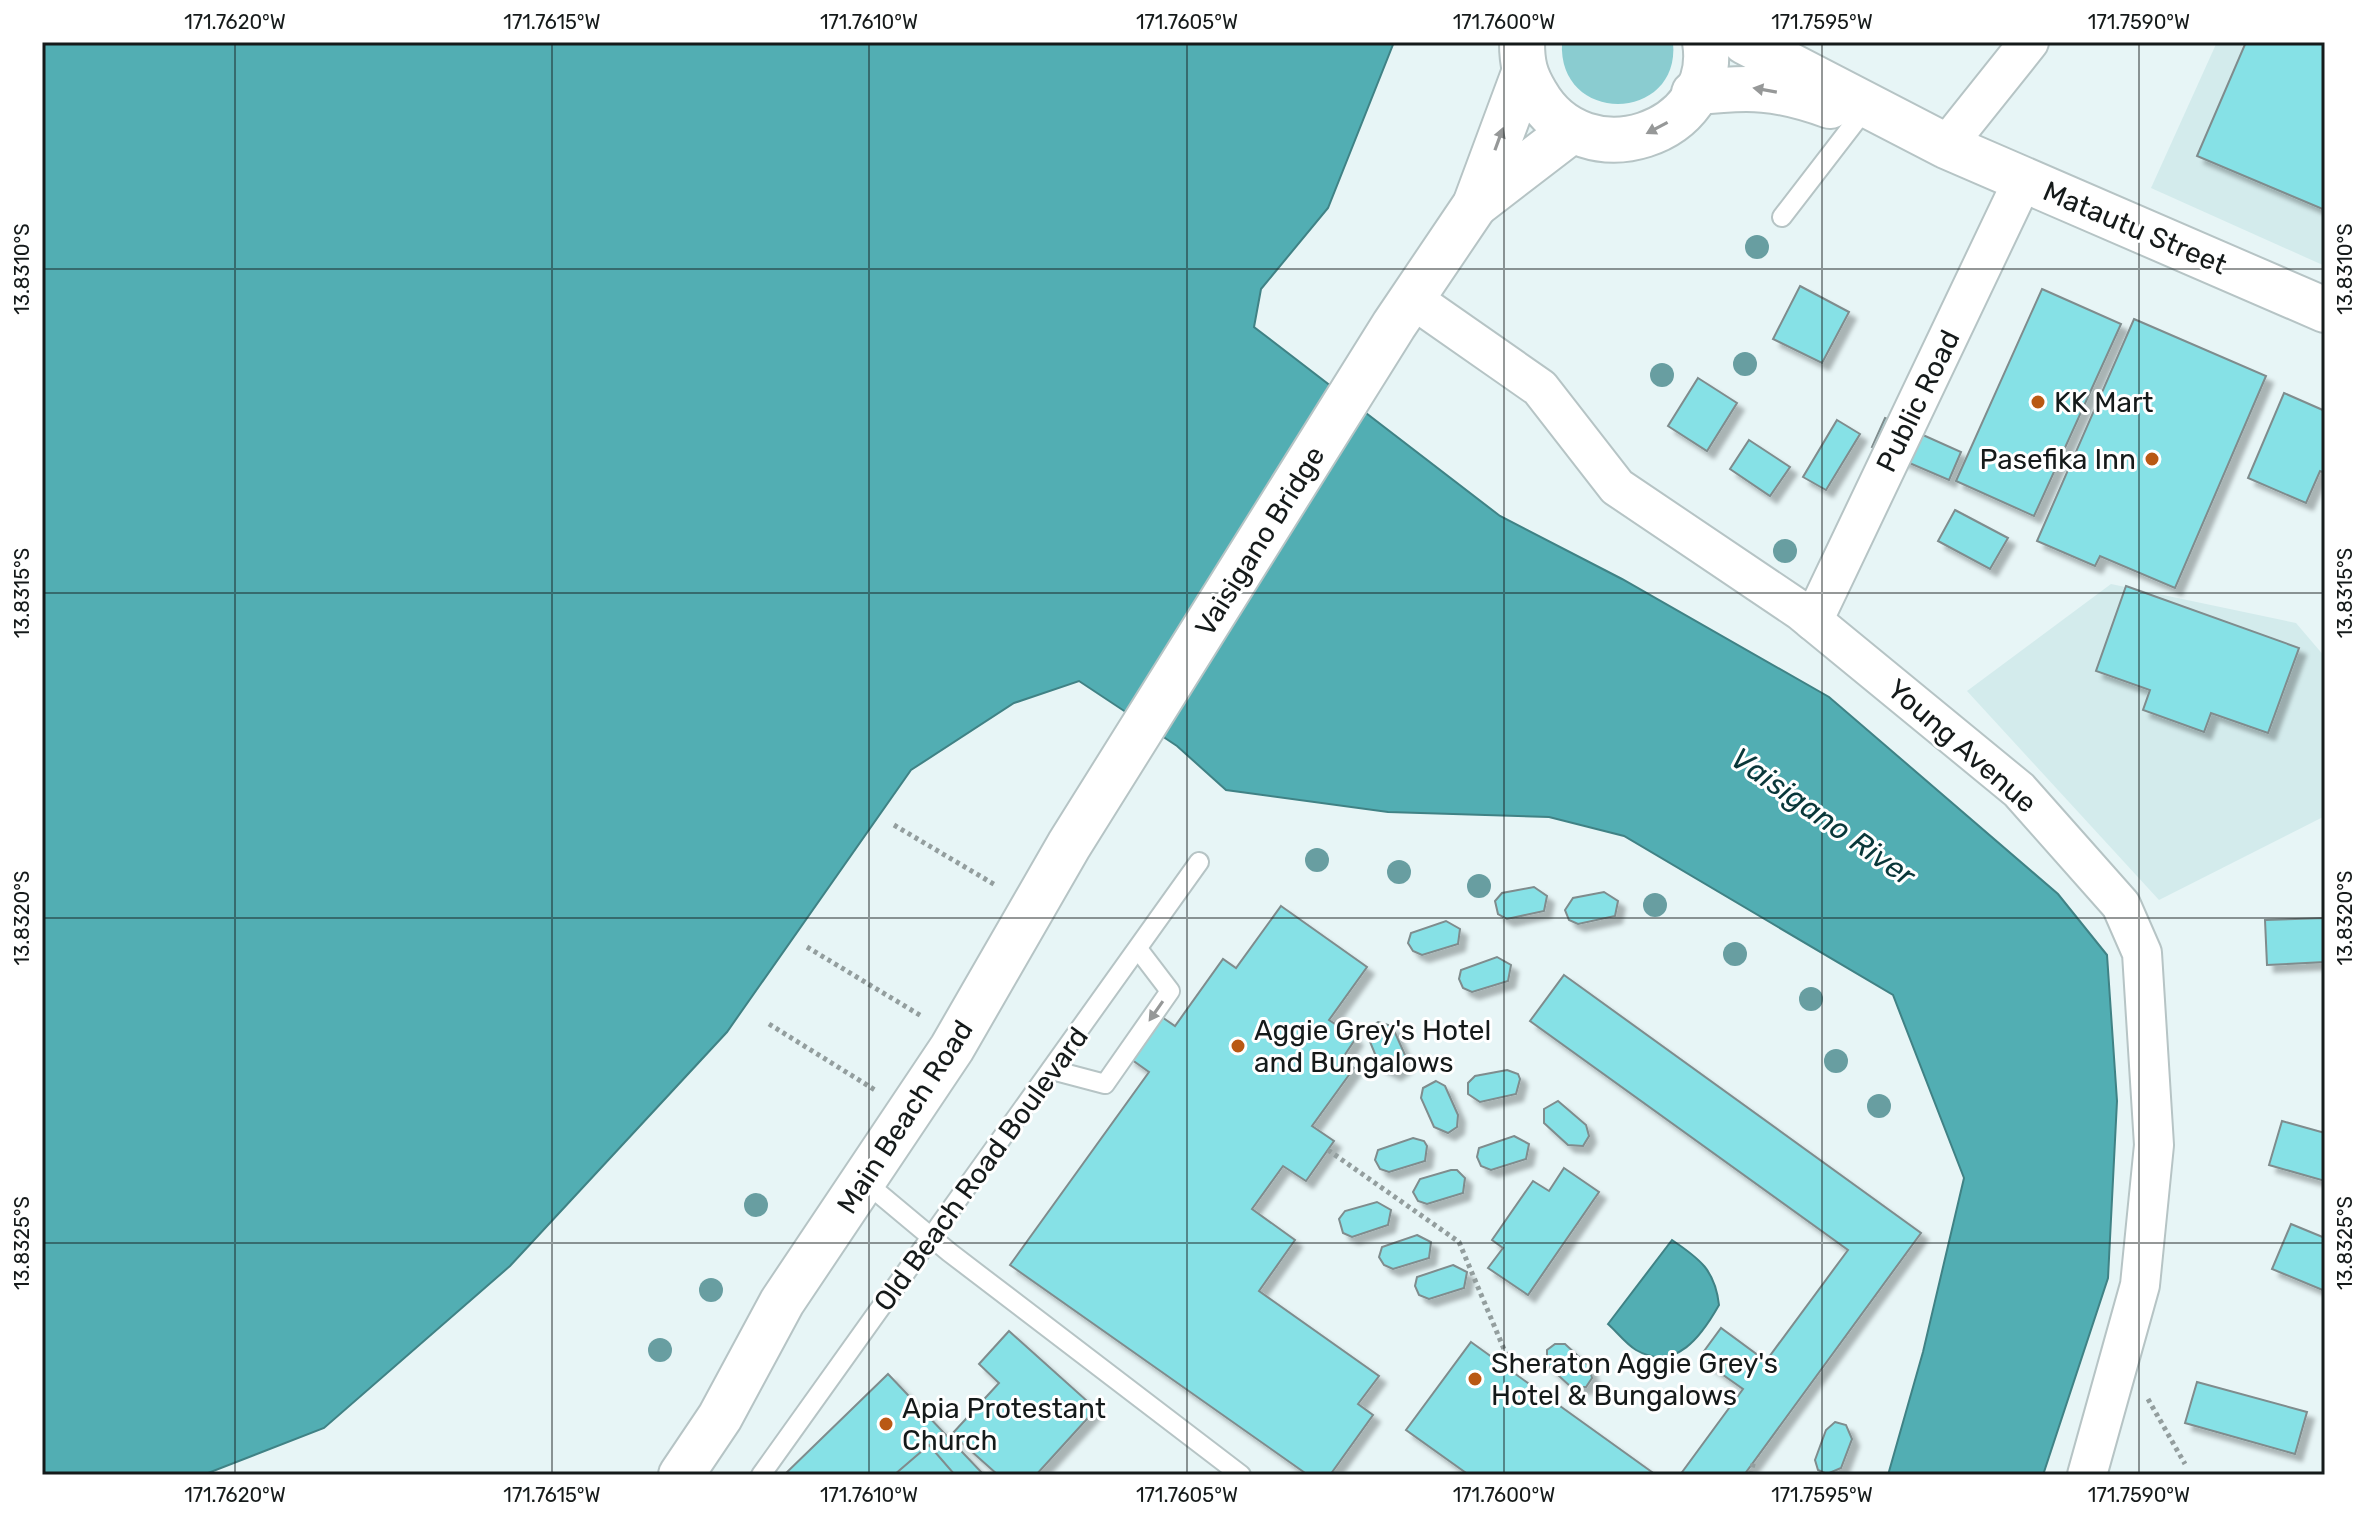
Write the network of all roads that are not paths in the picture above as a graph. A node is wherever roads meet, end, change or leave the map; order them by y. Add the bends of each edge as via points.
1 (1705, 42) edge
2 (1745, 42) edge
3 (2029, 42) edge
4 (1523, 58) edge
5 (1694, 93) junction
6 (1859, 117) junction
7 (1570, 132) junction
8 (1946, 146) junction
9 (2023, 180) junction
10 (1475, 205) junction
11 (1782, 217) dead end
12 (2325, 310) edge
13 (1404, 312) junction
14 (1813, 621) junction
15 (1126, 757) joint
16 (1199, 862) dead end
17 (1138, 949) junction
18 (1052, 1070) junction
19 (864, 1181) junction
20 (932, 1237) junction
21 (1236, 1474) edge
22 (681, 1475) edge
23 (761, 1475) edge
24 (2087, 1475) edge

1 - 5 main road via 1701,80
2 - 8 main road, Matautu Street
3 - 8 street
4 - 7 main road via 1547,114
10 -> 4 main road
6 -> 5 main road, Matautu Street via 1801,96 1745,86
5 -> 7 main road via 1686,108 1662,128 1634,139 1602,141
6 - 8 main road, Matautu Street
6 - 11 lane
7 - 10 main road
8 - 9 main road, Matautu Street
9 - 12 main road, Matautu Street
9 - 14 street, Public Road
10 - 13 main road
13 - 14 street, Young Avenue via 1540,388 1617,487
13 - 15 main road, Vaisigano Bridge
14 - 24 street, Young Avenue via 2019,790 2121,905 2142,953 2154,1145 2140,1285
15 - 19 main road, Main Beach Road via 958,1038
16 - 17 lane, Old Beach Road Boulevard
17 - 18 lane, Old Beach Road Boulevard
17 -> 18 lane via 1170,991 1105,1084
18 - 20 lane, Old Beach Road Boulevard
19 - 20 lane
19 - 22 main road, Main Beach Road via 782,1302 720,1417
20 - 21 lane
20 - 23 lane, Old Beach Road Boulevard

